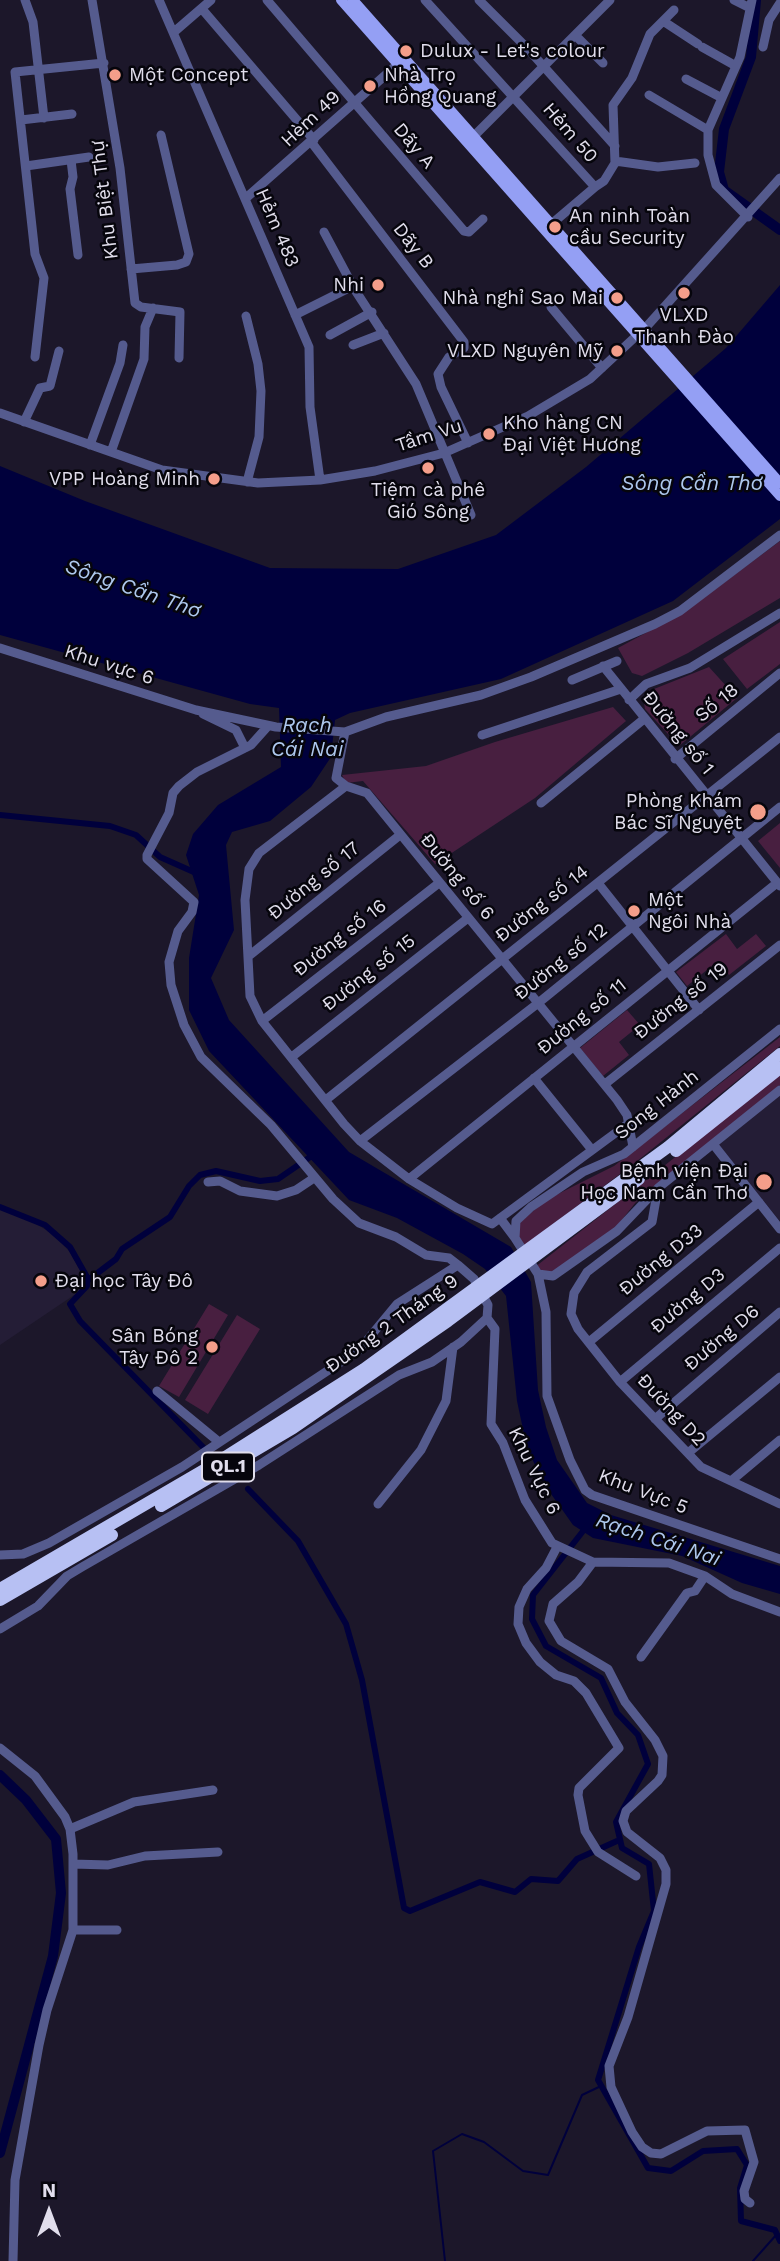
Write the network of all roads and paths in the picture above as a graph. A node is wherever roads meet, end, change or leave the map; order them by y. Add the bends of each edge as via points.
1 (25, 0) edge
2 (92, 0) edge
3 (159, 0) edge
4 (211, 0) edge
5 (267, 0) edge
6 (341, 0) edge
7 (353, 0) edge
8 (425, 0) edge
9 (479, 0) edge
10 (610, 0) edge
11 (734, 0) edge
12 (780, 3) edge
13 (751, 4) edge
14 (201, 9) junction
15 (674, 10) dead end
16 (663, 21) junction
17 (174, 32) junction
18 (576, 36) junction
19 (763, 47) dead end
20 (401, 62) junction
21 (104, 63) junction
22 (603, 63) dead end
23 (736, 66) junction
24 (544, 68) junction
25 (38, 69) junction
26 (686, 79) dead end
27 (649, 95) dead end
28 (515, 96) junction
29 (722, 98) junction
30 (355, 102) junction
31 (72, 114) dead end
32 (44, 118) junction
33 (21, 120) junction
34 (708, 130) junction
35 (161, 135) dead end
36 (473, 137) junction
37 (313, 141) junction
38 (615, 146) junction
39 (89, 157) dead end
40 (71, 160) junction
41 (615, 161) junction
42 (695, 163) dead end
43 (26, 166) junction
44 (494, 166) junction
45 (780, 178) edge
46 (595, 187) junction
47 (246, 198) junction
48 (748, 216) junction
49 (484, 219) dead end
50 (555, 221) junction
51 (324, 232) dead end
52 (78, 255) dead end
53 (131, 269) junction
54 (353, 286) junction
55 (551, 306) dead end
56 (153, 308) junction
57 (372, 312) junction
58 (295, 315) junction
59 (246, 316) dead end
60 (648, 325) junction
61 (384, 332) junction
62 (330, 335) dead end
63 (636, 337) junction
64 (123, 345) dead end
65 (353, 345) dead end
66 (59, 351) dead end
67 (35, 357) dead end
68 (179, 358) dead end
69 (602, 368) junction
70 (0, 413) edge
71 (24, 422) junction
72 (468, 443) junction
73 (90, 444) junction
74 (111, 452) junction
75 (444, 453) junction
76 (320, 480) junction
77 (247, 482) junction
78 (780, 483) edge
79 (780, 496) edge
80 (471, 515) dead end
81 (780, 535) edge
82 (780, 613) edge
83 (0, 648) edge
84 (617, 660) dead end
85 (603, 666) junction
86 (780, 673) edge
87 (572, 680) dead end
88 (621, 689) junction
89 (629, 700) junction
90 (196, 710) junction
91 (644, 719) junction
92 (272, 727) junction
93 (340, 732) junction
94 (482, 735) dead end
95 (780, 737) edge
96 (245, 748) junction
97 (675, 759) junction
98 (346, 786) junction
99 (706, 796) junction
100 (541, 803) dead end
101 (780, 807) edge
102 (400, 835) junction
103 (742, 838) junction
104 (439, 883) junction
105 (598, 883) junction
106 (779, 884) edge
107 (468, 918) junction
108 (632, 928) junction
109 (780, 945) edge
110 (250, 955) junction
111 (502, 959) junction
112 (667, 970) junction
113 (537, 1004) junction
114 (699, 1010) junction
115 (262, 1021) junction
116 (780, 1029) edge
117 (572, 1047) junction
118 (780, 1054) edge
119 (293, 1056) junction
120 (780, 1068) edge
121 (534, 1079) junction
122 (605, 1084) junction
123 (780, 1090) edge
124 (327, 1099) junction
125 (629, 1123) junction
126 (360, 1141) junction
127 (713, 1144) junction
128 (633, 1147) junction
129 (592, 1150) junction
130 (312, 1175) junction
131 (409, 1179) junction
132 (208, 1182) dead end
133 (658, 1188) junction
134 (759, 1202) junction
135 (500, 1218) junction
136 (575, 1222) junction
137 (780, 1229) edge
138 (617, 1230) junction
139 (515, 1238) junction
140 (627, 1242) junction
141 (780, 1248) edge
142 (574, 1264) junction
143 (458, 1265) junction
144 (538, 1275) junction
145 (582, 1281) junction
146 (780, 1312) edge
147 (446, 1317) junction
148 (487, 1318) junction
149 (589, 1342) junction
150 (453, 1347) junction
151 (780, 1377) edge
152 (620, 1382) junction
153 (156, 1391) dead end
154 (655, 1419) junction
155 (780, 1440) edge
156 (219, 1442) junction
157 (688, 1453) junction
158 (731, 1481) junction
159 (378, 1504) dead end
160 (780, 1504) edge
161 (163, 1512) junction
162 (96, 1517) junction
163 (104, 1530) junction
164 (560, 1549) junction
165 (0, 1555) edge
166 (780, 1559) edge
167 (590, 1561) junction
168 (705, 1576) junction
169 (0, 1589) edge
170 (0, 1600) edge
171 (780, 1612) edge
172 (0, 1629) edge
173 (641, 1657) dead end
174 (0, 1748) edge
175 (213, 1790) dead end
176 (71, 1829) junction
177 (218, 1852) dead end
178 (73, 1864) junction
179 (636, 1876) dead end
180 (73, 1930) junction
181 (117, 1930) dead end
182 (750, 2203) dead end
183 (13, 2261) edge

1 - 25 street via 33,22
2 - 21 street, Khu Biệt Thự
3 - 17 street, Hẻm 483
4 - 14 street
5 - 30 street, Dãy A
6 - 20 main road
7 - 20 main road
8 - 28 street, Hẻm 50
9 - 24 street, Hẻm 50
10 - 18 street, Hẻm 50
11 - 13 street
12 - 19 street via 769,20
13 - 23 street
14 - 17 street
14 - 37 street, Dãy B
15 - 16 street, Hẻm 50
16 - 23 street
16 - 38 street, Hẻm 50 via 650,34 632,78 613,105
17 - 47 street, Hẻm 483
18 - 22 street
18 - 24 street, Hẻm 50
20 - 30 street, Hèm 49
20 - 36 main road
20 - 44 main road
21 - 25 street
21 - 53 street, Khu Biệt Thự
23 - 29 street
24 - 28 street, Hẻm 50
24 - 38 street, Hẻm 50
25 - 32 street
25 - 33 street via 15,72
26 - 29 street
27 - 34 street
28 - 36 street, Hẻm 50
28 - 46 street, Hẻm 50
29 - 34 street
30 - 37 street, Hèm 49
30 - 49 street, Dãy A via 464,231
31 - 32 street
32 - 33 street
33 - 43 street
34 - 48 street via 712,176 725,196
35 - 53 street via 188,259 177,265
36 - 44 main road
37 - 47 street, Hèm 49
37 - 72 street, Dãy B via 464,342 464,348 449,357 438,374
38 - 41 street, Hẻm 50
39 - 40 street
40 - 43 street
40 - 52 street
41 - 42 street via 658,167
41 - 46 street, Hẻm 50
43 - 67 street via 35,254 44,278
44 - 50 main road via 504,164
44 - 63 main road via 491,175
44 - 78 main road
44 - 79 main road
45 - 48 street, Tầm Vu
46 - 50 street
47 - 58 street, Hẻm 483
48 - 60 street, Tầm Vu
50 - 60 main road
51 - 54 street
53 - 56 street, Khu Biệt Thự via 135,303
54 - 57 street
54 - 58 street
55 - 69 street
56 - 68 street, Khu Biệt Thự via 180,312
56 - 74 street via 145,327 144,359
57 - 61 street
57 - 62 street
58 - 76 street, Hẻm 483 via 309,347 310,407
59 - 77 street via 261,391 259,437
60 - 63 street, Tầm Vu
61 - 65 street
61 - 75 street via 416,384
63 - 69 street, Tầm Vu
64 - 73 street
66 - 71 street via 50,386 40,388
69 - 72 street, Tầm Vu via 528,416
70 - 71 street, Tầm Vu
71 - 73 street, Tầm Vu
72 - 75 street, Tầm Vu
73 - 74 street, Tầm Vu
74 - 77 street, Tầm Vu via 162,470
75 - 76 street, Tầm Vu
75 - 80 street
76 - 77 street, Tầm Vu
81 - 93 street via 680,611 655,624 481,695
82 - 89 street via 690,668 646,684
83 - 90 street, Khu vực 6
84 - 85 street
85 - 87 street
85 - 88 street, Đường số 1
86 - 97 street, Số 18
88 - 89 street, Đường số 1
88 - 94 street
89 - 91 street, Đường số 1
90 - 92 street, Khu vực 6
90 - 96 street via 236,730
91 - 97 street, Đường số 1
91 - 100 street
92 - 93 street, Khu vực 6
92 - 96 street
93 - 98 street, Đường số 6 via 336,778
95 - 99 street, Đường số 14
96 - 130 street via 179,786 147,859 194,902 178,931 169,962 184,1025 201,1057 271,1125
97 - 99 street, Đường số 1
98 - 102 street, Đường số 6 via 367,793
98 - 110 street via 259,853 249,869 245,900
99 - 103 street, Đường số 1
99 - 105 street, Đường số 14
101 - 103 street, Đường số 12
102 - 104 street, Đường số 6
102 - 110 street, Đường số 17
103 - 106 street, Đường số 1
103 - 108 street, Đường số 12
104 - 107 street, Đường số 6
104 - 115 street, Đường số 16
105 - 108 street
105 - 111 street, Đường số 14
106 - 112 street, Đường số 11
107 - 111 street, Đường số 6
107 - 119 street, Đường số 15
108 - 112 street
108 - 113 street, Đường số 12
109 - 114 street, Đường số 19
110 - 115 street via 250,996
111 - 113 street, Đường số 6
111 - 124 street, Đường số 14
112 - 114 street
112 - 117 street, Đường số 11
113 - 117 street, Đường số 6
113 - 126 street, Đường số 12
114 - 122 street, Đường số 19
115 - 119 street
116 - 128 street, Song Hành
117 - 121 street, Đường số 11
117 - 122 street, Đường số 6
118 - 136 highway, Đường 2 Tháng 9 / QL.1
119 - 124 street
120 - 136 highway, Đường 2 Tháng 9 / QL.1
121 - 129 street
121 - 131 street, Đường số 11
122 - 125 street, Đường số 6
123 - 127 street
124 - 126 street
125 - 128 street, Đường số 6
125 - 129 street
126 - 131 street
127 - 133 street
127 - 134 street
128 - 139 street, Song Hành via 576,1176 516,1221
129 - 135 street
130 - 132 street via 296,1190 277,1196
130 - 143 street via 359,1223
131 - 135 street via 486,1222 492,1224
133 - 138 street
133 - 140 street via 652,1222
134 - 137 street
134 - 149 street, Đường D33
135 - 139 street, Khu Vực 5
136 - 147 highway, Đường 2 Tháng 9 / QL.1
138 - 140 street
138 - 142 street
139 - 144 street, Khu Vực 5
140 - 145 street via 587,1272
141 - 152 street, Đường D3
142 - 144 street via 553,1276
142 - 145 street
143 - 148 street, Khu Vực 6 via 474,1279 488,1305
143 - 156 street via 397,1304 359,1350
144 - 166 street, Khu Vực 5 via 546,1312 547,1396 585,1490
145 - 149 street, Đường D2 via 574,1293 571,1314
146 - 154 street, Đường D6
147 - 161 highway, Đường 2 Tháng 9 / QL.1 via 293,1428
147 - 163 highway, Đường 2 Tháng 9 / QL.1
148 - 150 street
148 - 164 street, Khu Vực 6 via 495,1329 491,1424 525,1500 547,1538
149 - 152 street, Đường D2
150 - 159 street via 446,1401 421,1450
150 - 161 street via 432,1362 398,1375 259,1465
151 - 157 street
152 - 154 street, Đường D2
153 - 156 street
154 - 157 street, Đường D2
155 - 158 street
156 - 162 street
157 - 158 street, Đường D2 via 701,1467
158 - 160 street, Đường D2
161 - 170 highway, Đường 2 Tháng 9 / QL.1
161 - 172 street via 67,1576 38,1606
162 - 163 street
162 - 165 street via 23,1554
163 - 169 highway, Đường 2 Tháng 9 / QL.1
164 - 167 street
164 - 179 street via 527,1589 518,1624 540,1662 586,1692 619,1748 578,1790 584,1827 598,1852
167 - 168 street via 669,1563
167 - 182 street via 578,1581 553,1604 548,1618 561,1641 608,1669 663,1756 662,1775 626,1811 623,1821 627,1832 660,1858 666,1884 609,2066 615,2098 642,2147 651,2153 661,2154 707,2131 738,2128 748,2138 753,2168 744,2191
168 - 171 street via 732,1594
168 - 173 street via 695,1591 687,1593
174 - 176 street via 35,1776
175 - 176 street via 134,1802
176 - 178 street
177 - 178 street via 145,1856 108,1865
178 - 180 street
180 - 181 street
180 - 183 street via 39,2045 15,2180

